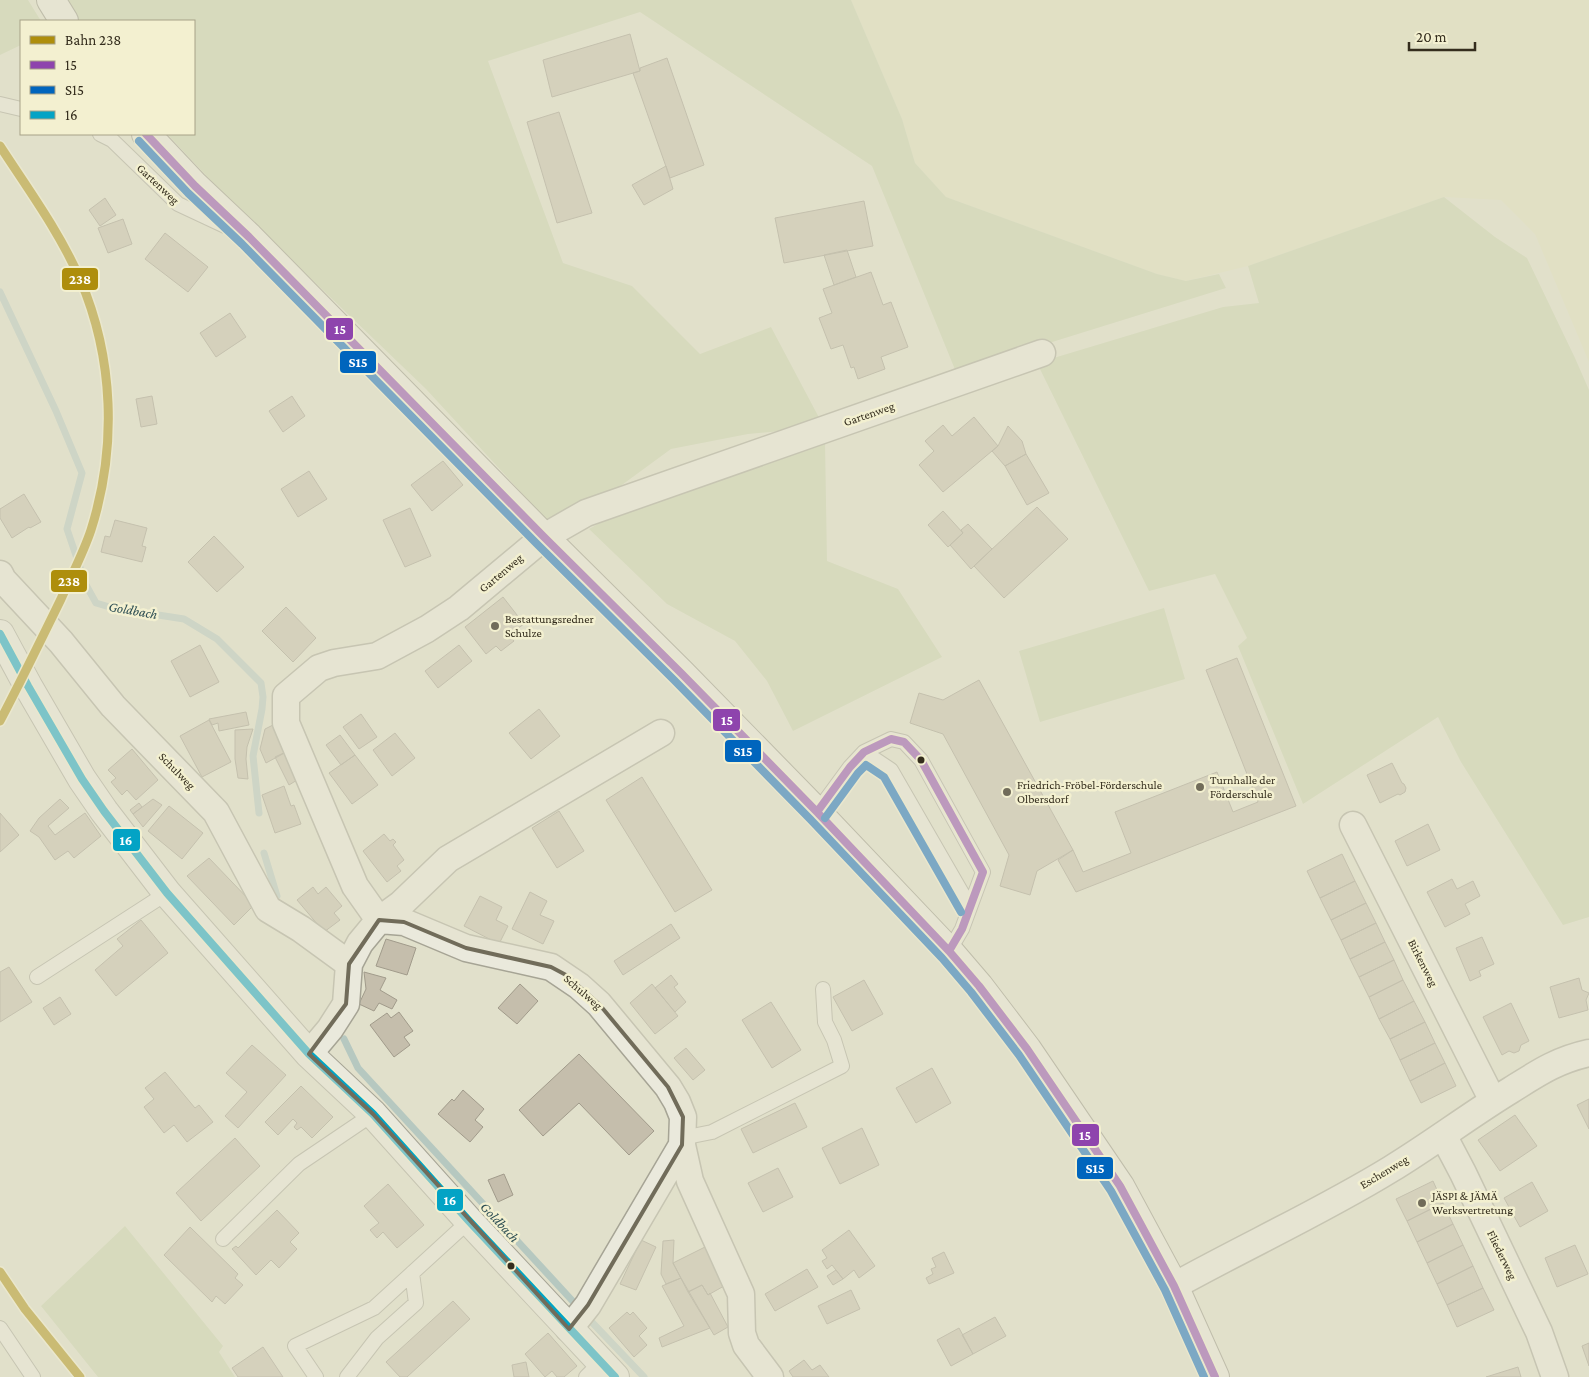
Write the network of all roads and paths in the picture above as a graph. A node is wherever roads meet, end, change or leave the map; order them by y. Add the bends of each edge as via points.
1 (51, 0) edge
2 (63, 20) edge
3 (0, 104) edge
4 (20, 109) edge
5 (102, 135) edge
6 (147, 135) edge
7 (248, 237) junction
8 (1042, 353) dead end
9 (544, 537) junction
10 (0, 574) edge
11 (0, 634) edge
12 (661, 734) dead end
13 (864, 752) junction
14 (817, 812) junction
15 (1353, 826) dead end
16 (167, 893) junction
17 (970, 907) junction
18 (379, 920) junction
19 (949, 950) junction
20 (349, 964) junction
21 (37, 977) dead end
22 (823, 989) dead end
23 (1589, 1053) edge
24 (309, 1054) junction
25 (1494, 1101) junction
26 (373, 1114) junction
27 (1443, 1135) junction
28 (682, 1141) junction
29 (469, 1221) junction
30 (223, 1239) dead end
31 (412, 1273) junction
32 (1174, 1286) junction
33 (0, 1328) edge
34 (569, 1329) junction
35 (601, 1372) edge
36 (33, 1377) edge
37 (316, 1377) edge
38 (347, 1377) edge
39 (770, 1377) edge
40 (1215, 1377) edge
41 (1555, 1377) edge

1 - 2 main road
3 - 4 lane
5 - 7 lane, Gartenweg via 112,140 178,204
6 - 7 main road
7 - 9 main road
8 - 9 street, Gartenweg via 586,513
9 - 14 main road
9 - 18 street, Gartenweg via 459,608 427,629 376,656 318,668 286,696 286,723 355,886
10 - 20 street, Schulweg via 113,706 216,812 268,909
11 - 16 main road via 82,778
12 - 18 street via 448,859 401,904
13 - 14 lane
13 - 17 lane via 891,770
13 - 17 lane via 891,739 904,742 921,760 983,872
14 - 19 main road
15 - 25 street, Birkenweg
16 - 21 lane
16 - 24 main road
17 - 19 lane
18 - 20 street via 360,943
18 - 28 street, Schulweg via 404,922 466,948 552,967 566,976 599,1004 668,1088 683,1117
19 - 32 main road via 1027,1050 1120,1186
20 - 24 street via 346,1004
22 - 28 lane via 825,1022 842,1066 712,1132
23 - 25 street, Eschenweg via 1548,1067
24 - 26 main road
25 - 27 street, Eschenweg
26 - 29 main road
26 - 30 lane via 299,1164
27 - 32 street, Eschenweg via 1322,1208
27 - 41 street, Fliederweg via 1539,1332
28 - 34 street via 588,1305
28 - 39 street, Schulweg via 690,1181 741,1294 742,1333 746,1345
29 - 31 lane
29 - 34 main road
31 - 37 lane via 374,1308 295,1346
31 - 38 lane via 416,1303 377,1338
32 - 40 main road
33 - 36 lane
34 - 35 main road

